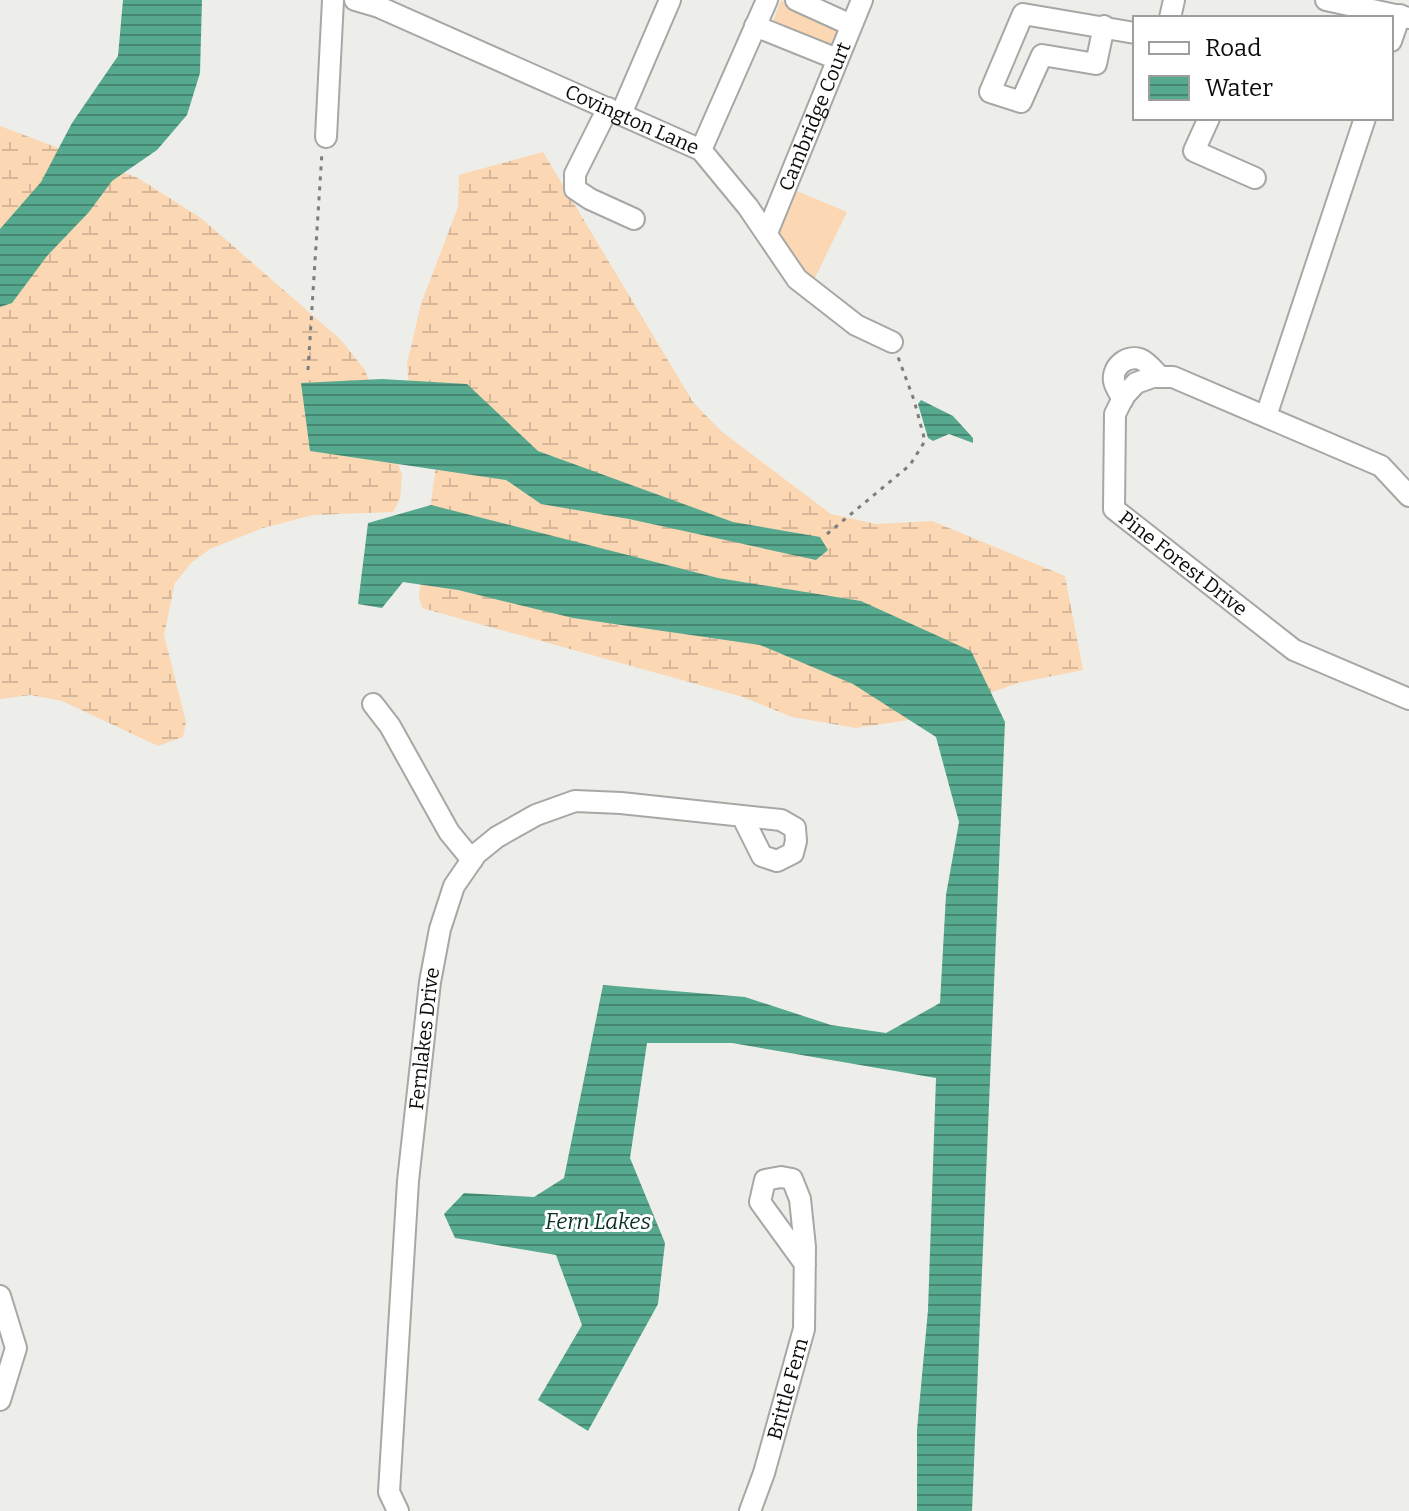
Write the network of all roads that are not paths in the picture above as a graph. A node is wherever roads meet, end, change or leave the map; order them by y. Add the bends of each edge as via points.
1 (333, 0) edge
2 (355, 0) edge
3 (670, 0) edge
4 (767, 0) edge
5 (796, 0) edge
6 (862, 0) edge
7 (1326, 0) edge
8 (380, 4) edge
9 (1404, 16) edge
10 (851, 25) junction
11 (755, 26) junction
12 (1104, 26) junction
13 (1133, 33) edge
14 (1393, 37) edge
15 (837, 59) junction
16 (614, 111) junction
17 (1208, 120) edge
18 (1364, 120) edge
19 (326, 137) road end
20 (701, 150) junction
21 (1255, 178) dead end
22 (634, 219) dead end
23 (767, 233) junction
24 (892, 342) road end
25 (1266, 416) junction
26 (1409, 496) edge
27 (1409, 699) edge
28 (373, 704) dead end
29 (742, 816) dead end
30 (472, 860) junction
31 (805, 1264) dead end
32 (0, 1296) edge
33 (0, 1400) edge
34 (391, 1506) edge
35 (750, 1511) edge

1 - 19 street
2 - 8 street, Covington Lane
3 - 16 street
4 - 11 street
5 - 10 street
6 - 10 street, Cambridge Court
7 - 9 street
8 - 16 street, Covington Lane
9 - 14 street
10 - 15 street, Cambridge Court
11 - 15 street
11 - 20 street
12 - 12 street via 1023,14 990,92 1021,102 1042,55 1096,64
12 - 13 street
15 - 23 street, Cambridge Court
16 - 20 street, Covington Lane
16 - 22 street via 575,174 575,189
17 - 21 street via 1194,151
18 - 25 street
20 - 23 street, Covington Lane
23 - 24 street, Covington Lane via 797,279 856,325
25 - 26 street, Pine Forest Drive via 1381,466
25 - 27 street, Pine Forest Drive via 1173,377 1136,383 1115,414 1114,509 1294,650
28 - 30 street via 449,832
29 - 30 street, Fernlakes Drive via 575,801 497,837
30 - 34 street, Fernlakes Drive via 454,886 430,982 408,1181
31 - 35 street, Brittle Fern via 804,1329
32 - 33 street via 16,1348

